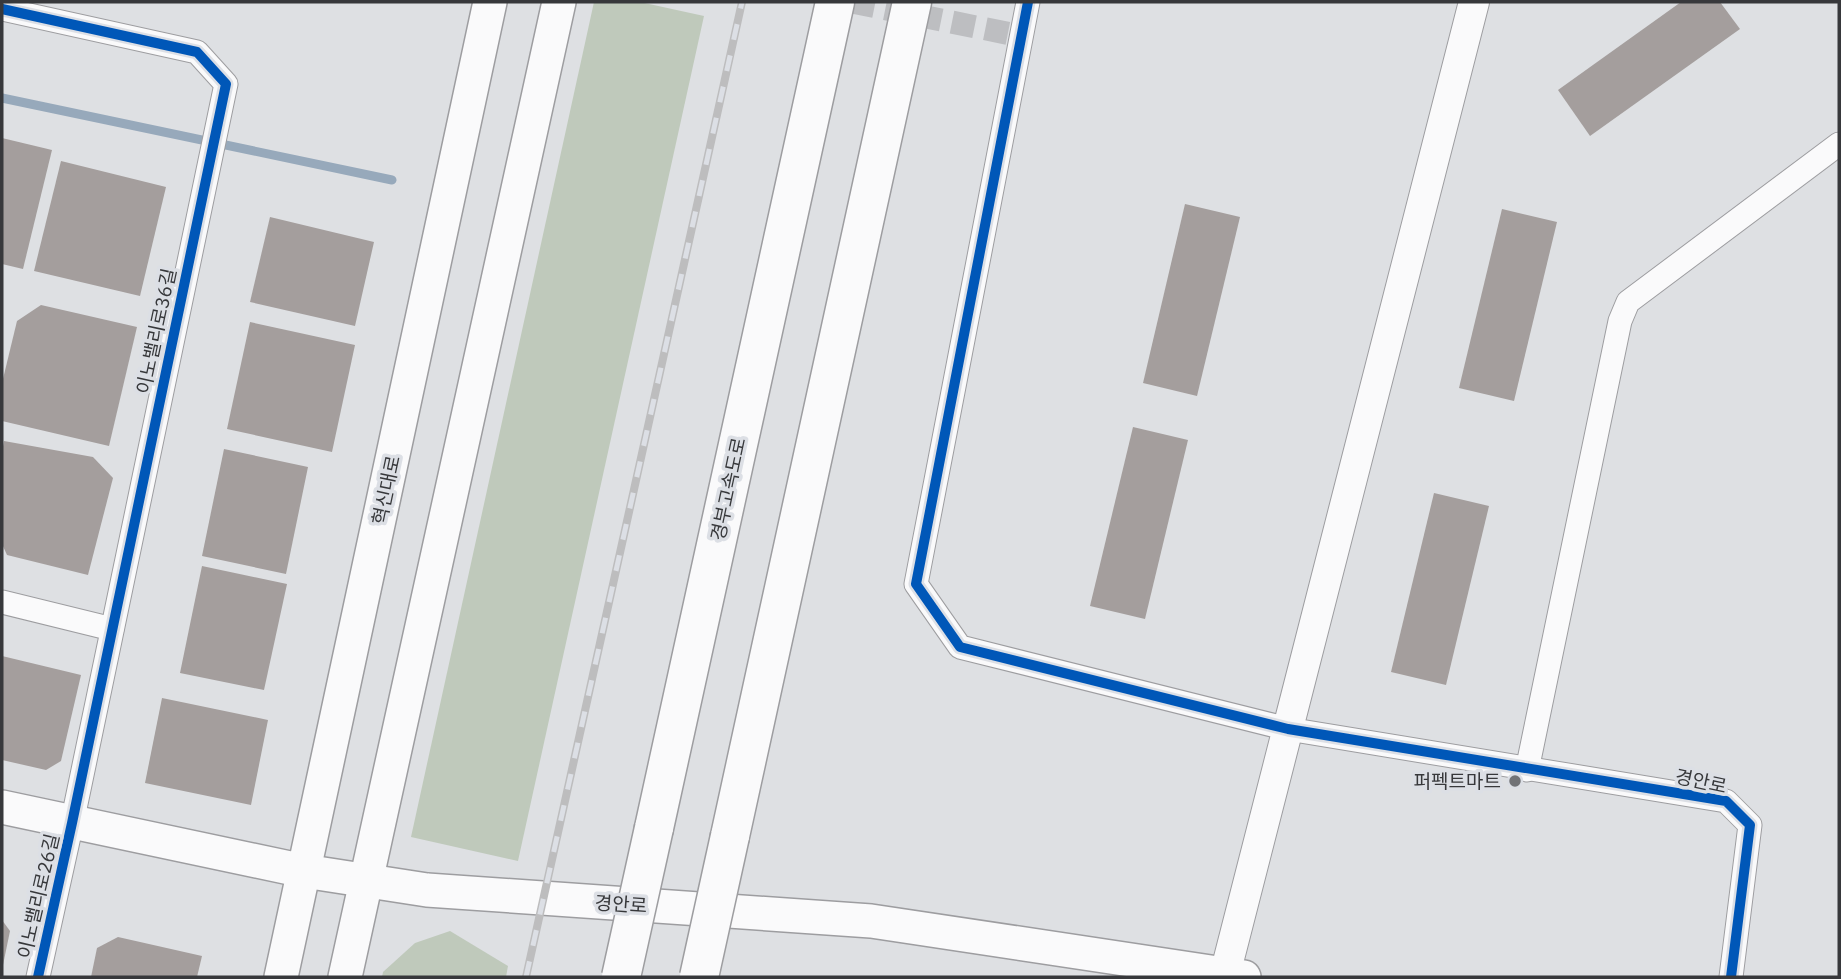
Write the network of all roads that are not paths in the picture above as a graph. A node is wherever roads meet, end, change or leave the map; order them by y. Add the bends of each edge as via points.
1 (490, 2) edge
2 (559, 2) edge
3 (835, 2) edge
4 (912, 2) edge
5 (1028, 2) edge
6 (1474, 2) edge
7 (2, 9) edge
8 (1839, 144) edge
9 (2, 602) edge
10 (112, 629) junction
11 (1288, 729) junction
12 (1527, 770) junction
13 (2, 807) edge
14 (72, 823) junction
15 (304, 871) junction
16 (366, 880) junction
17 (1235, 976) edge
18 (38, 977) edge
19 (281, 977) edge
20 (345, 977) edge
21 (621, 977) edge
22 (699, 977) edge
23 (1731, 977) edge

1 - 15 main road, 혁신대로
2 - 16 main road
3 - 21 highway, 경부고속도로, bridge
4 - 22 highway, bridge
5 - 11 street via 916,584 960,647
6 - 11 street
7 - 10 street, 이노밸리로36길 via 197,52 226,85
8 - 12 street via 1628,302 1620,321
9 - 10 street
10 - 14 street, 이노밸리로36길
11 - 12 street
11 - 17 street
12 - 23 street, 경안로 via 1727,801 1750,825
13 - 14 main road, 경안로
14 - 15 main road, 경안로
14 - 18 street, 이노밸리로26길
15 - 16 main road, 경안로
15 - 19 main road, 혁신대로
16 - 17 main road, 경안로 via 427,890 871,921
16 - 20 main road

